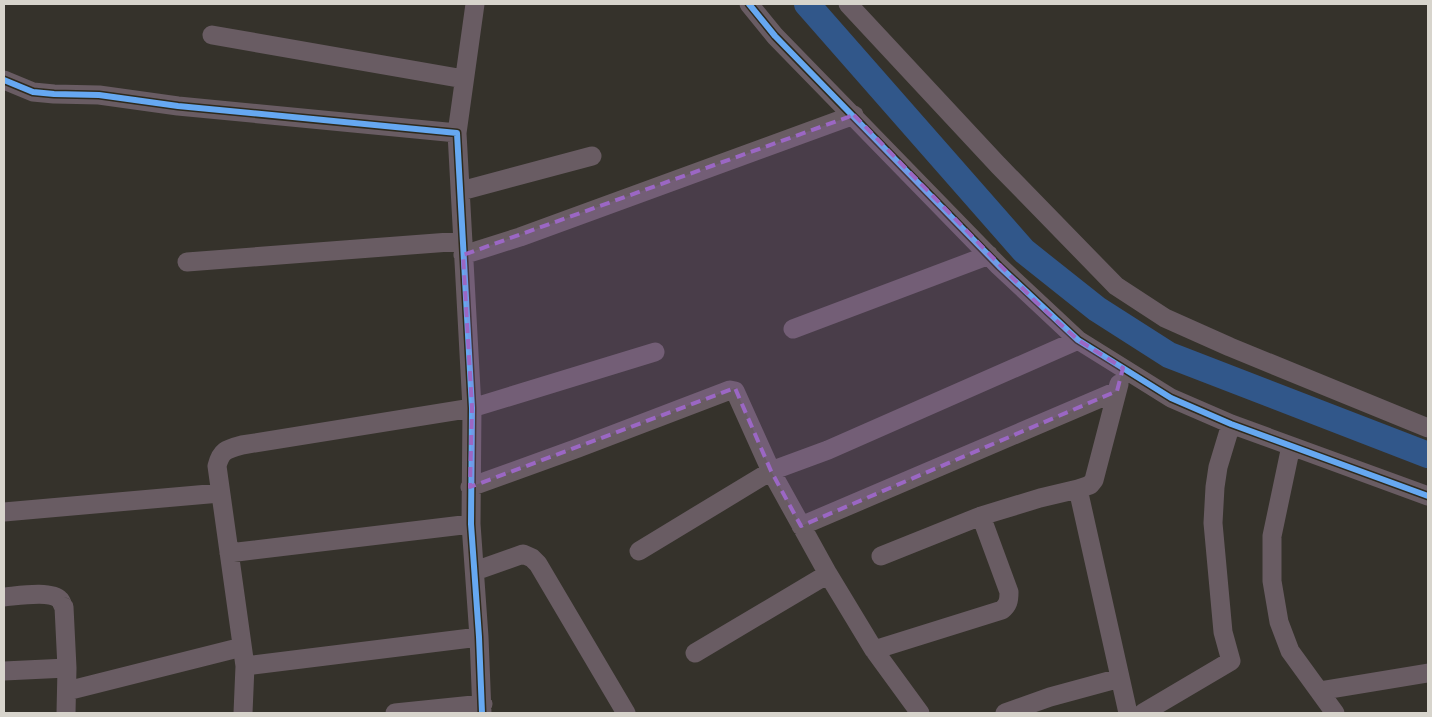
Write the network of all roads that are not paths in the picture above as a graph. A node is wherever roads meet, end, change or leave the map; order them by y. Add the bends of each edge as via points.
1 (475, 4) edge
2 (749, 4) edge
3 (848, 4) edge
4 (212, 35) dead end
5 (464, 79) junction
6 (4, 80) edge
7 (854, 115) junction
8 (457, 132) junction
9 (592, 156) dead end
10 (461, 191) junction
11 (463, 248) junction
12 (989, 255) junction
13 (187, 262) dead end
14 (793, 329) dead end
15 (1078, 340) junction
16 (654, 352) dead end
17 (1123, 368) junction
18 (1117, 392) junction
19 (472, 408) junction
20 (1232, 424) junction
21 (1428, 428) edge
22 (1291, 446) junction
23 (771, 471) junction
24 (470, 487) junction
25 (1078, 489) junction
26 (220, 493) junction
27 (1428, 496) edge
28 (4, 512) edge
29 (981, 516) junction
30 (471, 524) junction
31 (801, 526) junction
32 (639, 551) dead end
33 (229, 554) junction
34 (881, 556) dead end
35 (475, 572) junction
36 (828, 574) junction
37 (4, 597) edge
38 (479, 637) junction
39 (242, 647) junction
40 (874, 650) junction
41 (694, 653) dead end
42 (245, 666) junction
43 (67, 668) junction
44 (4, 671) edge
45 (1428, 673) edge
46 (1120, 678) junction
47 (67, 691) junction
48 (1319, 691) junction
49 (482, 709) edge
50 (66, 713) edge
51 (243, 713) edge
52 (395, 713) edge
53 (626, 713) edge
54 (920, 713) edge
55 (1005, 713) edge
56 (1128, 713) edge
57 (1144, 713) edge
58 (1335, 713) edge

1 - 5 street
2 - 7 street via 775,36
3 - 21 street via 1116,286 1165,318
4 - 5 street
5 - 8 street
6 - 8 street via 33,92 99,95 178,106
7 - 11 street via 520,236
7 - 12 street
8 - 10 street
9 - 10 street
10 - 11 street
11 - 13 street
11 - 19 street
12 - 14 street
12 - 15 street
15 - 17 street
15 - 23 street via 828,450
16 - 19 street
17 - 18 street
17 - 20 street via 1171,398
18 - 25 street via 1094,480
18 - 31 street
19 - 24 street
19 - 26 street via 227,449 219,456 217,466
20 - 22 street
20 - 57 street via 1218,467 1213,523 1223,632 1231,661
22 - 27 street
22 - 48 street via 1272,536 1272,581 1279,622 1290,651
23 - 24 street via 738,394 730,390
23 - 31 street
23 - 32 street
24 - 30 street
25 - 29 street
25 - 46 street
26 - 28 street
26 - 33 street
29 - 34 street
29 - 40 street via 1009,592 1007,606
30 - 33 street
30 - 35 street
31 - 36 street
33 - 39 street
35 - 38 street
35 - 53 street via 523,554 532,558
36 - 40 street
36 - 41 street
37 - 43 street via 45,594 60,600 64,607
38 - 42 street
38 - 49 street
39 - 42 street
39 - 47 street
40 - 54 street
42 - 51 street
43 - 44 street
43 - 47 street
45 - 48 street
46 - 55 street
46 - 56 street
47 - 50 street
48 - 58 street
49 - 52 street

